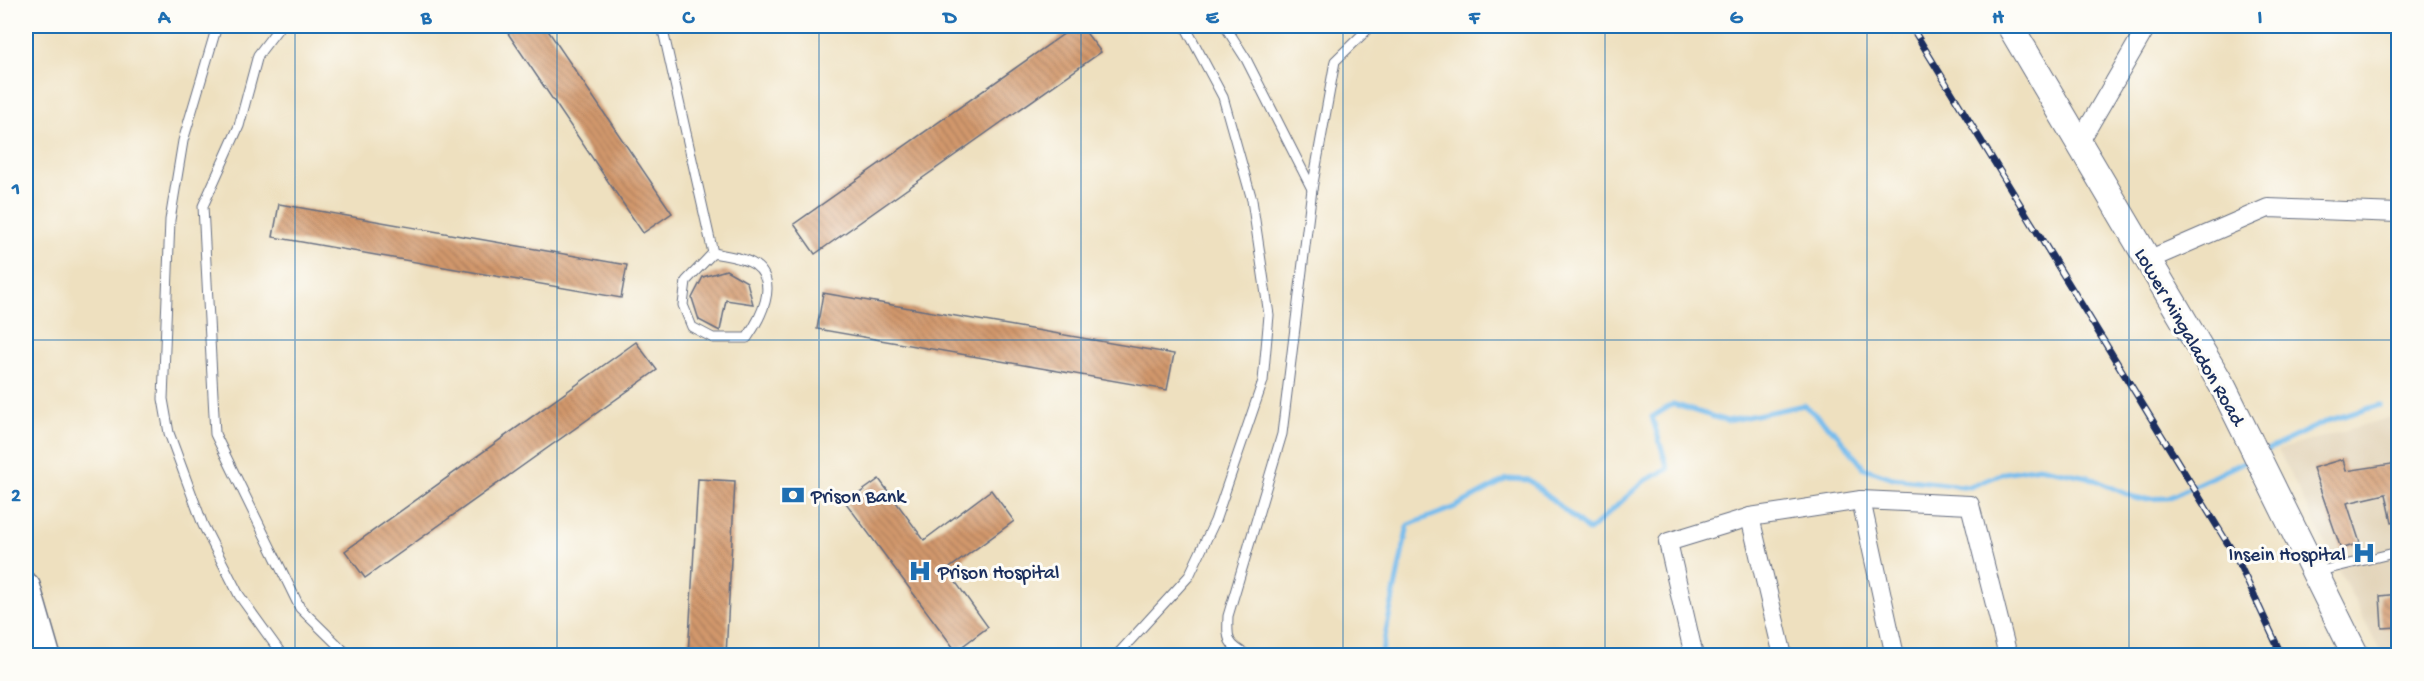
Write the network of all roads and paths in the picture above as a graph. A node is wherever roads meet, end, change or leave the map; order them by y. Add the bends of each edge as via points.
1 (217, 26) edge
2 (280, 26) edge
3 (662, 26) edge
4 (1185, 26) edge
5 (1225, 26) edge
6 (1371, 26) edge
7 (2010, 26) edge
8 (2147, 26) edge
9 (2079, 143) junction
10 (1312, 189) junction
11 (2398, 213) edge
12 (713, 253) junction
13 (2148, 260) junction
14 (1861, 500) junction
15 (1750, 517) junction
16 (2398, 552) edge
17 (2314, 572) junction
18 (26, 587) edge
19 (46, 656) edge
20 (283, 656) edge
21 (350, 656) edge
22 (1116, 656) edge
23 (1249, 656) edge
24 (1694, 656) edge
25 (1784, 656) edge
26 (1895, 656) edge
27 (2008, 656) edge
28 (2356, 656) edge

1 - 20 lane via 183,141 170,220 163,399 169,434 203,525 239,594
2 - 21 lane via 258,55 239,126 203,206 215,434 300,608
3 - 12 lane
4 - 22 lane via 1223,96 1252,200 1269,315 1263,381 1215,521 1189,576
5 - 10 lane
6 - 10 lane via 1335,61
7 - 9 main road, Lower Mingaladon Road
8 - 9 street
9 - 13 main road, Lower Mingaladon Road
10 - 23 lane via 1282,434 1228,616 1227,636 1233,648
11 - 13 street via 2268,208
12 - 12 lane via 686,281 683,305 692,327 713,338 747,338 762,316 767,285 756,266
13 - 17 main road, Lower Mingaladon Road via 2223,387
14 - 15 street
14 - 26 street
14 - 27 street via 1970,505
15 - 24 street via 1668,542
15 - 25 street
16 - 17 lane
17 - 28 main road, Lower Mingaladon Road
18 - 19 main road

